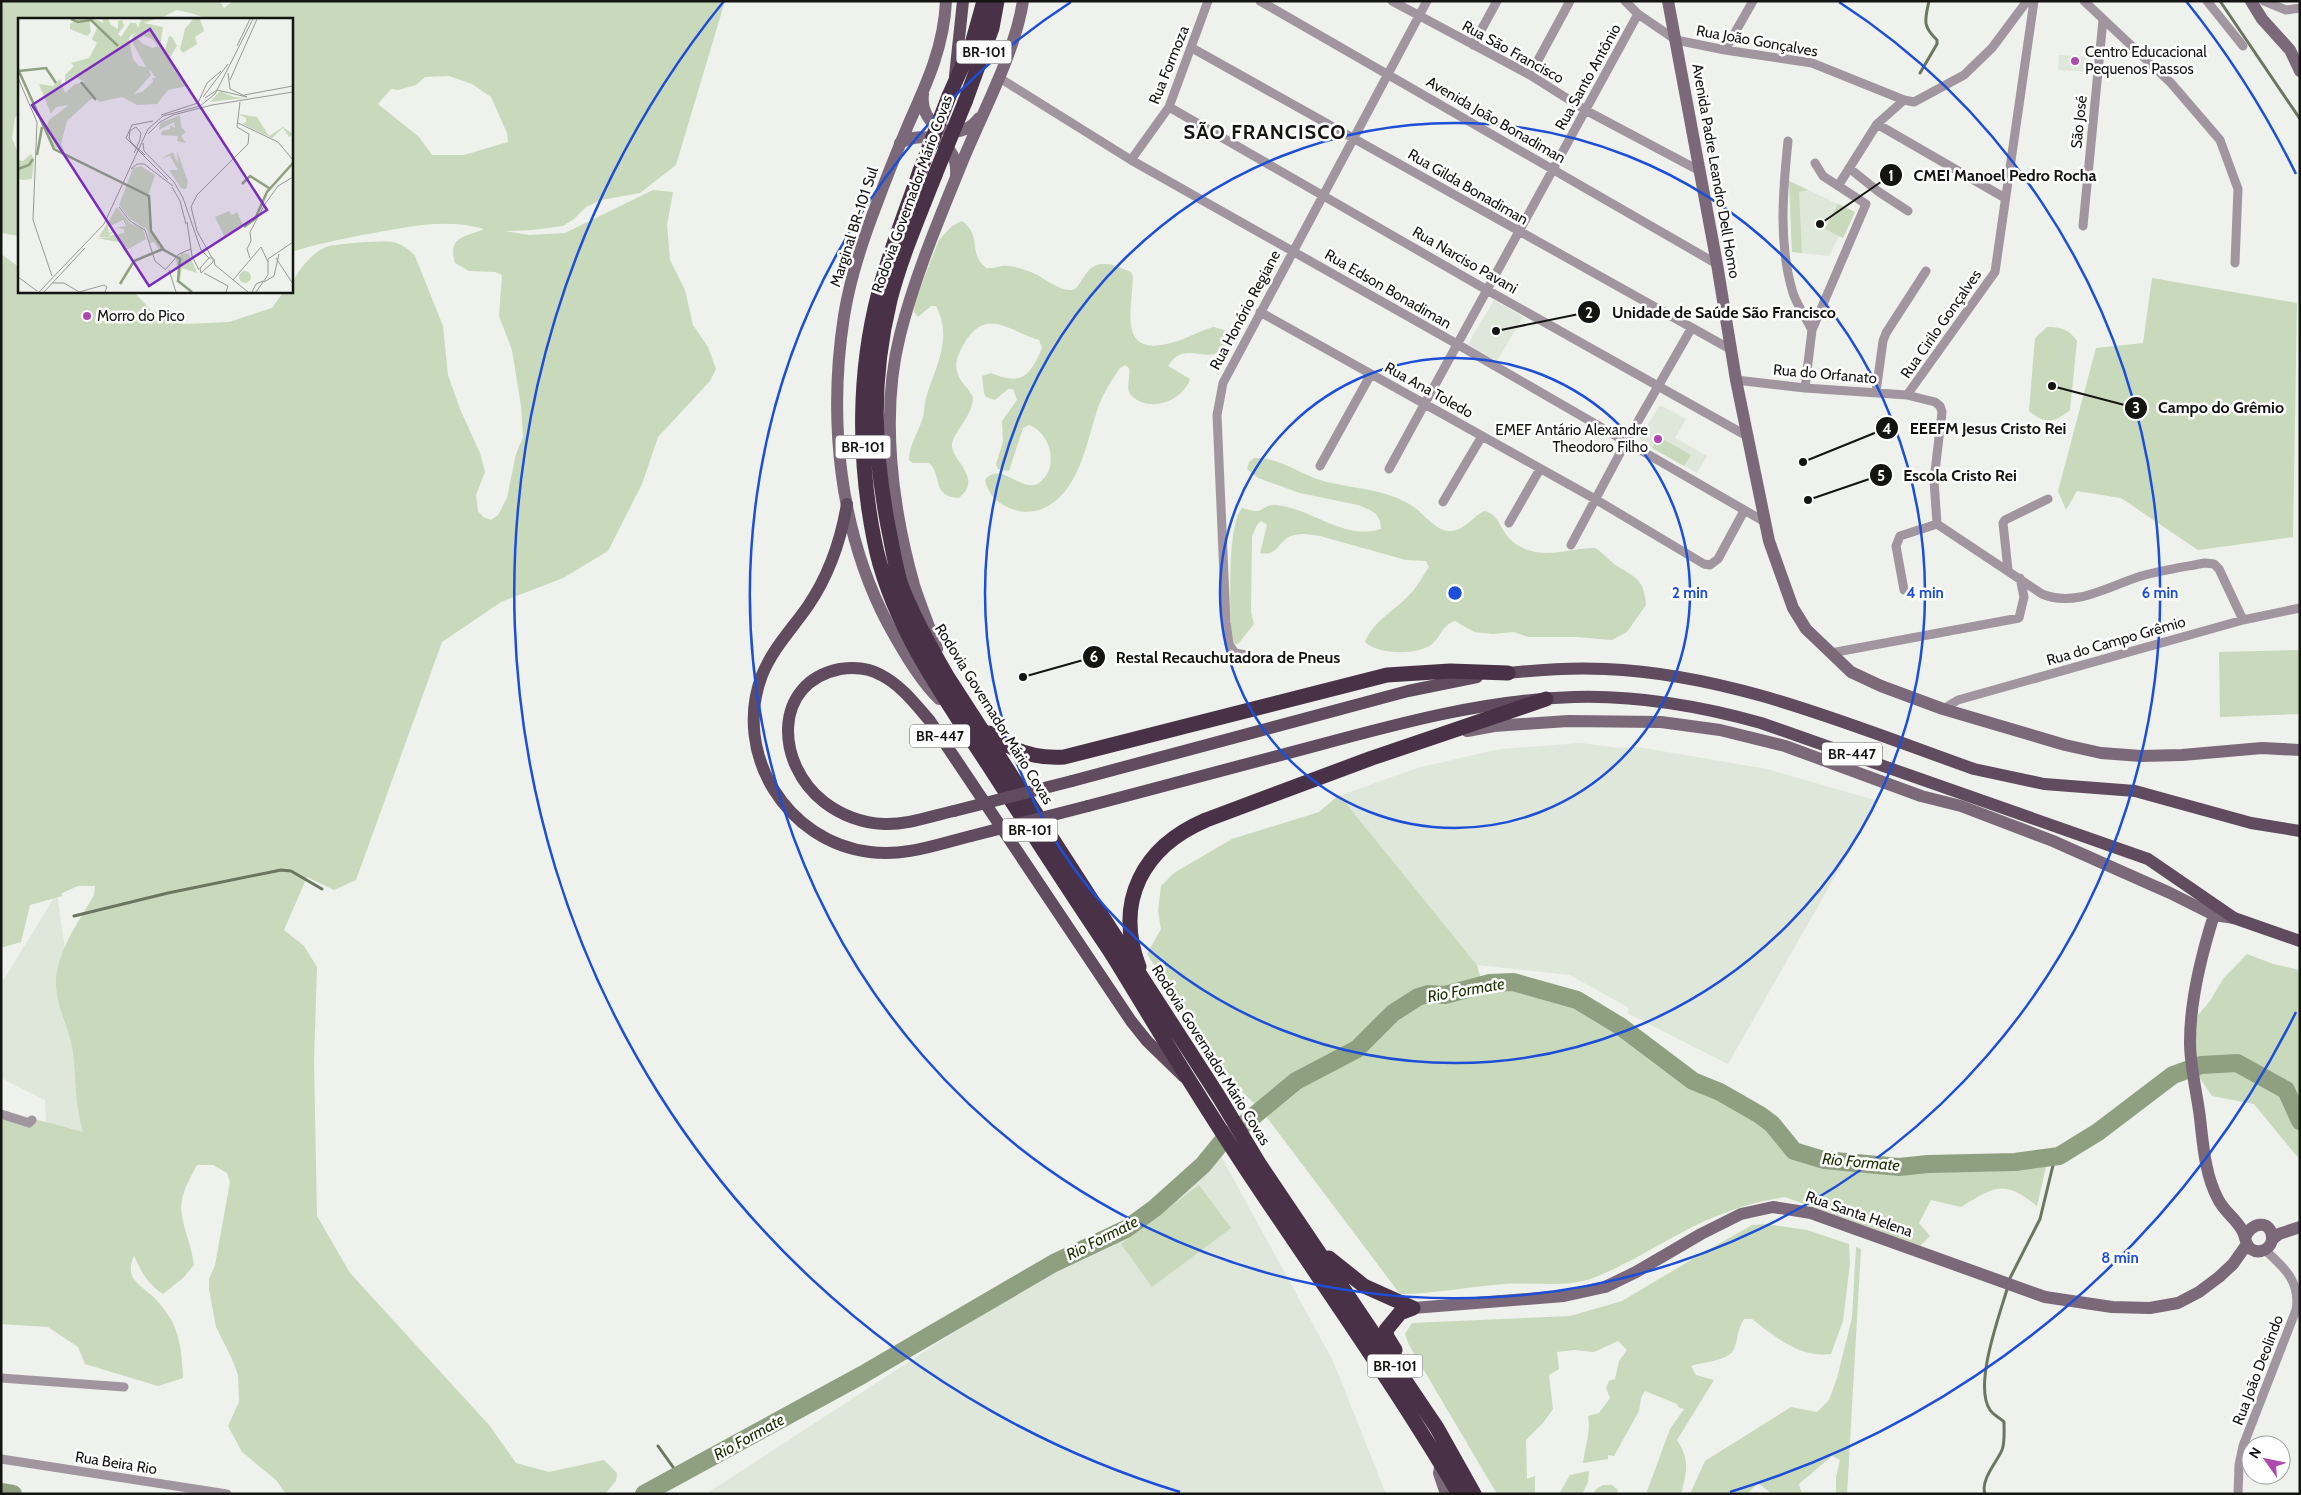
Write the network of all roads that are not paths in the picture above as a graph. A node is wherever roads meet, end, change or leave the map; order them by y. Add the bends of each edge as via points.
1 (946, 1) edge
2 (963, 1) edge
3 (984, 1) edge
4 (998, 1) edge
5 (1023, 1) edge
6 (1028, 1) edge
7 (1208, 1) edge
8 (1260, 1) edge
9 (1392, 1) edge
10 (1427, 1) edge
11 (1497, 1) edge
12 (1570, 1) edge
13 (1625, 1) edge
14 (1668, 1) edge
15 (1754, 1) edge
16 (2027, 1) edge
17 (2034, 1) edge
18 (2084, 1) edge
19 (2207, 1) edge
20 (2250, 1) edge
21 (2263, 1) edge
22 (2300, 8) edge
23 (1638, 14) junction
24 (1420, 17) junction
25 (1020, 19) junction
26 (2262, 19) junction
27 (2103, 20) junction
28 (1676, 40) junction
29 (1473, 45) junction
30 (2243, 46) dead end
31 (1192, 48) junction
32 (1725, 50) junction
33 (2300, 71) edge
34 (1530, 75) junction
35 (1389, 76) junction
36 (998, 77) junction
37 (952, 89) junction
38 (923, 92) junction
39 (1904, 100) junction
40 (1169, 107) junction
41 (1587, 110) junction
42 (982, 114) junction
43 (1877, 124) junction
44 (1355, 138) junction
45 (1788, 141) dead end
46 (900, 143) junction
47 (1131, 160) junction
48 (1815, 163) dead end
49 (1849, 168) junction
50 (1554, 169) junction
51 (1700, 171) junction
52 (927, 173) junction
53 (956, 179) junction
54 (1838, 186) junction
55 (1879, 192) junction
56 (1324, 194) junction
57 (2005, 198) junction
58 (1866, 204) junction
59 (1908, 211) dead end
60 (2083, 226) dead end
61 (1520, 232) junction
62 (1292, 250) junction
63 (2236, 263) dead end
64 (1718, 264) junction
65 (1926, 272) dead end
66 (1487, 290) junction
67 (1260, 312) junction
68 (1691, 329) junction
69 (1812, 330) junction
70 (1457, 344) junction
71 (1730, 349) junction
72 (1371, 374) junction
73 (1736, 380) junction
74 (1658, 385) junction
75 (1805, 388) junction
76 (1876, 392) junction
77 (1907, 395) junction
78 (1425, 404) junction
79 (1482, 436) junction
80 (1747, 436) junction
81 (1626, 442) junction
82 (1320, 466) dead end
83 (1389, 469) dead end
84 (1540, 469) junction
85 (1595, 499) junction
86 (2048, 499) dead end
87 (1443, 502) dead end
88 (847, 504) junction
89 (1744, 511) junction
90 (1766, 522) junction
91 (1509, 523) dead end
92 (1937, 524) junction
93 (1571, 545) dead end
94 (2008, 570) junction
95 (2020, 578) junction
96 (1904, 590) dead end
97 (2300, 608) edge
98 (2243, 620) junction
99 (1831, 654) junction
100 (1246, 655) dead end
101 (1508, 673) junction
102 (947, 676) junction
103 (1546, 699) junction
104 (1943, 709) junction
105 (954, 712) junction
106 (974, 718) junction
107 (1427, 738) junction
108 (2300, 750) edge
109 (2300, 831) edge
110 (2214, 916) junction
111 (2234, 918) junction
112 (2300, 941) edge
113 (1148, 989) junction
114 (1194, 1086) junction
115 (1, 1114) edge
116 (32, 1120) dead end
117 (1253, 1167) junction
118 (2239, 1224) junction
119 (2252, 1226) junction
120 (2266, 1226) junction
121 (2296, 1228) edge
122 (2246, 1241) junction
123 (1313, 1244) junction
124 (2266, 1247) junction
125 (2233, 1264) junction
126 (1413, 1308) junction
127 (1, 1378) edge
128 (124, 1387) dead end
129 (1, 1459) edge
130 (1441, 1463) junction
131 (1468, 1493) edge
132 (227, 1494) edge
133 (1446, 1494) edge
134 (2238, 1494) edge

1 - 38 street, Marginal BR-101 Sul via 942,40
2 - 37 main road
3 - 37 highway, Rodovia Governador Mário Covas / BR-101 via 972,44
4 - 52 highway, Rodovia Governador Mário Covas / BR-101, bridge via 992,28 965,102
5 - 25 street
6 - 25 street
7 - 31 street, Rua Formoza
8 - 35 street, Avenida João Bonadiman
9 - 24 street, Rua São Francisco
10 - 24 street, Rua Honório Regiane
11 - 29 street
12 - 34 street
13 - 23 street
14 - 28 street, Avenida Padre Leandro Dell Homo
15 - 32 street
16 - 39 street via 1992,48 1964,75 1914,102
17 - 57 street, Rua Cirilo Gonçalves
18 - 27 street
19 - 30 street
20 - 26 street
21 - 22 street via 2286,10
21 - 26 street
23 - 28 street
23 - 41 street, Rua Santo Antônio
24 - 29 street, Rua São Francisco
24 - 35 street, Rua Honório Regiane
25 - 36 street
26 - 33 street via 2290,50
27 - 60 street, São José
27 - 63 street via 2171,83 2220,140 2238,190
28 - 32 street, Rua João Gonçalves
28 - 51 street, Avenida Padre Leandro Dell Homo
29 - 34 street, Rua São Francisco
31 - 40 street, Rua Formoza
31 - 44 street, Rua Gilda Bonadiman
32 - 39 street, Rua João Gonçalves via 1812,62
34 - 41 street, Rua São Francisco
35 - 44 street, Rua Honório Regiane
35 - 50 street, Avenida João Bonadiman
36 - 42 street
36 - 47 street, Rua Edson Bonadiman
37 - 52 highway, Rodovia Governador Mário Covas / BR-101, bridge
38 - 42 street via 922,102 927,116 947,131 967,128
38 - 46 street, Marginal BR-101 Sul
39 - 43 street
40 - 47 street, Rua Formoza
40 - 56 street, Rua Narciso Pavani
41 - 50 street, Rua Santo Antônio
41 - 51 street, Rua São Francisco
42 - 53 street
43 - 49 street
43 - 57 street
44 - 56 street, Rua Honório Regiane
44 - 61 street, Rua Gilda Bonadiman
45 - 69 street via 1783,191 1785,252 1793,294
46 - 53 street via 915,136 924,136 942,143 955,159
46 - 88 street, Marginal BR-101 Sul via 858,259 845,314 839,362 838,413
47 - 62 street, Rua Edson Bonadiman
48 - 54 street via 1823,176
49 - 54 street
49 - 55 street
50 - 61 street, Rua Santo Antônio
50 - 64 street, Avenida João Bonadiman
51 - 64 street, Avenida Padre Leandro Dell Homo
52 - 102 highway, Rodovia Governador Mário Covas / BR-101 via 882,335 875,441 880,488 901,584 922,634
52 - 105 highway, Rodovia Governador Mário Covas / BR-101 via 886,268 871,329 864,384 863,441 874,541 887,590 910,639
53 - 102 street via 913,290 900,336 890,400 890,449 904,541 914,585
54 - 58 street
55 - 58 street
55 - 59 street
56 - 62 street, Rua Honório Regiane
56 - 66 street, Rua Narciso Pavani
57 - 77 street, Rua Cirilo Gonçalves via 1995,272
58 - 69 street
61 - 66 street, Rua Santo Antônio
61 - 68 street, Rua Gilda Bonadiman
62 - 67 street, Rua Honório Regiane
62 - 70 street, Rua Edson Bonadiman
64 - 71 street, Avenida Padre Leandro Dell Homo
65 - 76 street via 1886,333
66 - 70 street, Rua Santo Antônio
66 - 74 street, Rua Narciso Pavani
67 - 72 street, Rua Ana Toledo
67 - 100 street, Rua Honório Regiane via 1223,383 1217,415 1229,644 1235,653
68 - 71 street, Rua Gilda Bonadiman
68 - 74 street
69 - 75 street
70 - 78 street, Rua Santo Antônio
70 - 81 street, Rua Edson Bonadiman
71 - 73 street, Avenida Padre Leandro Dell Homo
72 - 78 street, Rua Ana Toledo
72 - 82 street
73 - 75 street, Rua do Orfanato
73 - 80 street, Avenida Padre Leandro Dell Homo
74 - 80 street, Rua Narciso Pavani
74 - 81 street
75 - 76 street, Rua do Orfanato
76 - 77 street, Rua do Orfanato
77 - 92 street, Rua do Orfanato via 1935,402 1942,412 1934,480
78 - 79 street, Rua Ana Toledo
78 - 83 street, Rua Santo Antônio
79 - 84 street, Rua Ana Toledo
79 - 87 street
80 - 90 street, Avenida Padre Leandro Dell Homo
81 - 85 street
81 - 89 street, Rua Edson Bonadiman
84 - 85 street, Rua Ana Toledo
84 - 91 street
85 - 89 street, Rua Ana Toledo via 1710,565 1718,559
85 - 93 street
86 - 94 street via 2003,523
88 - 103 main road, BR-447, bridge via 840,539 827,574 808,606 774,650 760,683 754,733 765,774 779,799 798,820 819,835 844,846 896,853 1428,716
88 - 105 street, Marginal BR-101 Sul via 861,562 874,598 898,643 934,694
89 - 90 street, Rua Edson Bonadiman
90 - 99 street, Avenida Padre Leandro Dell Homo via 1793,608 1806,629
92 - 94 street
92 - 96 street via 1900,536 1897,540
94 - 95 street
95 - 98 street via 2042,594 2064,600 2142,576 2214,564
95 - 99 street via 2024,597 2019,618
97 - 98 street, Rua do Campo Grêmio
98 - 104 street, Rua do Campo Grêmio via 1958,700
99 - 104 street, Avenida Padre Leandro Dell Homo via 1851,672
101 - 106 highway via 1450,670 1388,675 1064,757 1041,757 1014,749 990,734
101 - 109 main road, BR-447 via 1607,669 1708,683 1809,710 1974,768 2044,784 2135,791 2251,823
101 - 114 main road, BR-447, bridge via 1464,678 1418,689 1072,781 954,811 904,823 882,824 849,816 828,805 803,781 790,752 789,721 799,696 812,682 827,673 854,668 881,675 908,696 930,722 1140,1033
102 - 106 highway, Rodovia Governador Mário Covas / BR-101
103 - 107 highway
103 - 111 main road, BR-447 via 1640,700 1702,708 1790,732 2148,859
104 - 108 street, Avenida Padre Leandro Dell Homo via 2101,753 2162,756 2255,748
105 - 114 highway, Rodovia Governador Mário Covas / BR-101
106 - 113 highway, Rodovia Governador Mário Covas / BR-101
107 - 110 street via 1494,726 1568,721 1660,722 1720,730 1785,746 2014,826 2092,858
107 - 113 highway via 1206,820 1165,844 1142,871 1132,908 1134,948
110 - 111 street
110 - 118 street via 2201,955 2190,1050 2211,1182 2218,1200
111 - 112 main road
113 - 117 highway, Rodovia Governador Mário Covas / BR-101 via 1219,1097
114 - 117 highway, Rodovia Governador Mário Covas / BR-101
115 - 116 street via 29,1123
117 - 123 highway, Rodovia Governador Mário Covas / BR-101
117 - 130 highway, Rodovia Governador Mário Covas / BR-101
118 - 119 street
118 - 122 street
119 - 120 street
119 - 122 street via 2247,1231
120 - 121 street, Rua Santa Helena
120 - 124 street via 2271,1231
121 - 124 street, Rua Santa Helena
122 - 124 street via 2251,1249
122 - 125 street, Rua Santa Helena
123 - 126 highway via 1364,1286
123 - 131 highway, Rodovia Governador Mário Covas / BR-101 via 1437,1428
124 - 125 street, Rua Santa Helena
124 - 134 street, Rua João Deolindo via 2294,1280 2298,1300 2243,1446
125 - 126 street, Rua Santa Helena via 2199,1292 2178,1303 2150,1308 2112,1307 2045,1297 1811,1213 1773,1207 1741,1214 1605,1287 1564,1296
126 - 131 highway via 1400,1313 1391,1322 1386,1330 1387,1337 1438,1417
127 - 128 street
129 - 132 street, Rua Beira Rio
130 - 131 highway, Rodovia Governador Mário Covas / BR-101
130 - 133 street via 1439,1472

